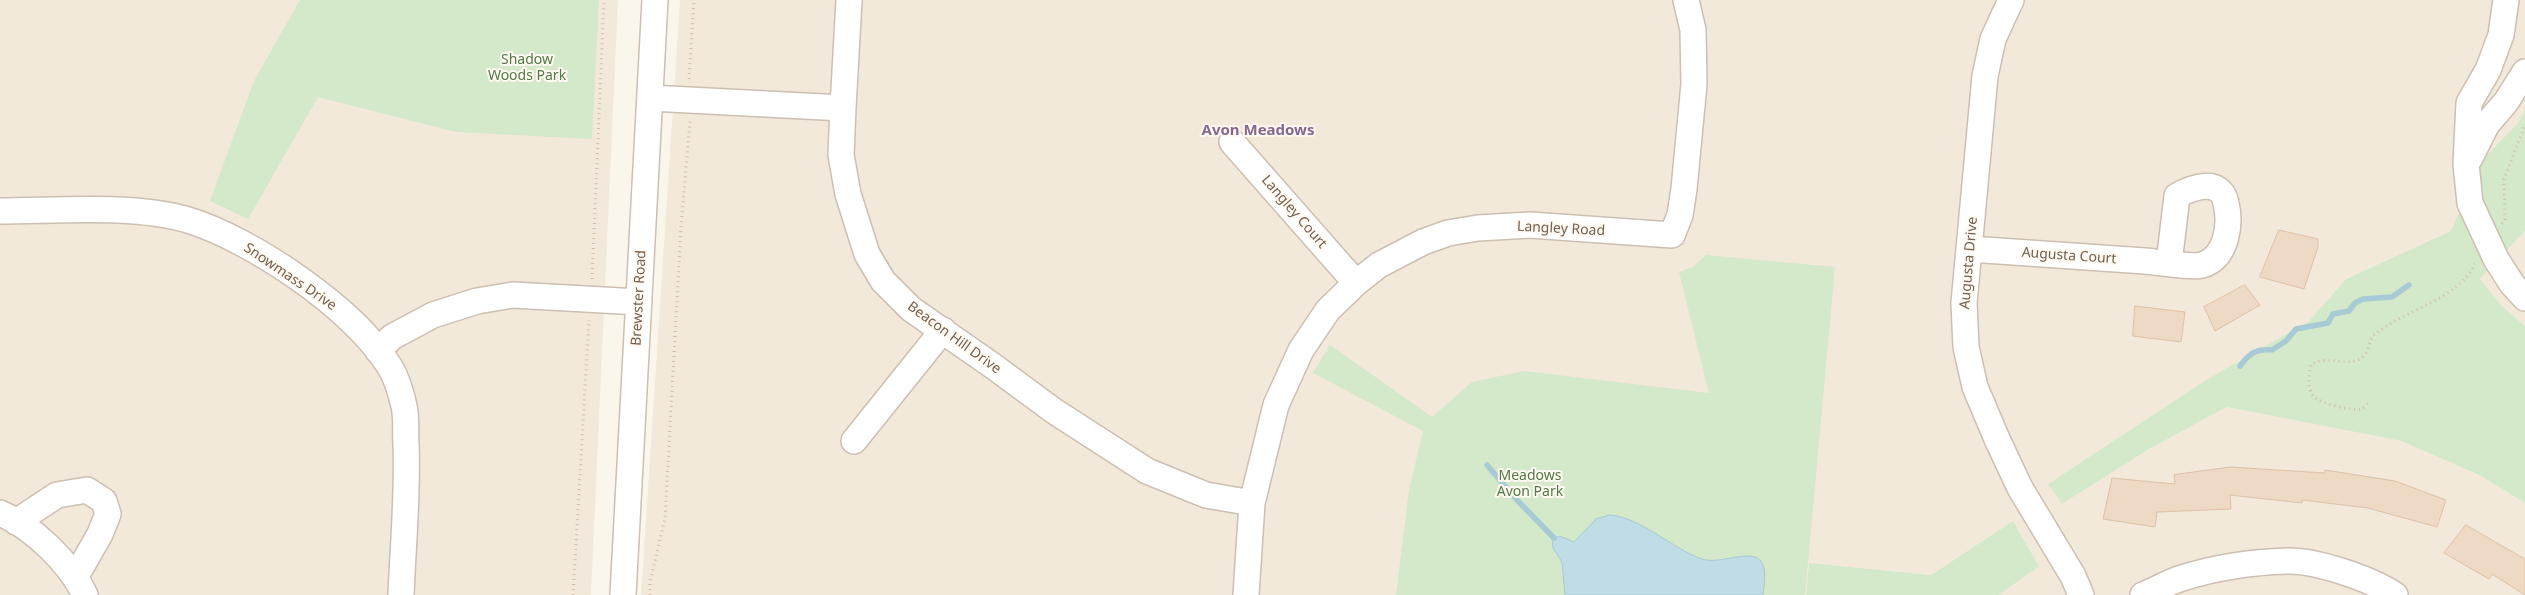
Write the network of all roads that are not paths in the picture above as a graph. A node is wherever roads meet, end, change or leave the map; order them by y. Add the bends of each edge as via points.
1 (655, 0) edge
2 (849, 0) edge
3 (1686, 0) edge
4 (2011, 0) edge
5 (2506, 0) edge
6 (2525, 72) edge
7 (650, 98) junction
8 (843, 108) junction
9 (1232, 142) dead end
10 (2466, 164) junction
11 (0, 211) edge
12 (1970, 249) junction
13 (2169, 263) dead end
14 (1356, 283) junction
15 (2525, 298) edge
16 (639, 302) junction
17 (943, 330) junction
18 (378, 351) junction
19 (854, 441) dead end
20 (1252, 503) junction
21 (8, 518) edge
22 (81, 586) edge
23 (401, 595) edge
24 (623, 595) edge
25 (1246, 595) edge
26 (2081, 595) edge
27 (2143, 595) edge
28 (2395, 595) edge

1 - 7 street, Brewster Road
2 - 8 street, Beacon Hill Drive
3 - 14 street, Langley Road via 1693,30 1694,84 1684,189 1680,215 1672,235 1530,224 1478,228 1448,233 1423,242 1379,264
4 - 12 street, Augusta Drive via 1993,39 1985,76
5 - 10 street via 2501,35 2488,70 2469,103
6 - 10 street via 2488,124
7 - 8 street
7 - 16 street, Brewster Road
8 - 17 street, Beacon Hill Drive via 841,155 848,194 867,254 883,280 911,309
9 - 14 street, Langley Court
10 - 15 street via 2470,203 2487,243 2512,284
11 - 18 street, Snowmass Drive via 109,211 188,220 225,234 325,297 359,327
12 - 13 street, Augusta Court
12 - 26 street, Augusta Drive via 1964,303 1966,347 1975,386 2020,488
14 - 20 street, Langley Road via 1328,310 1300,350 1276,405
16 - 18 street via 513,295 433,315 392,337
16 - 24 street, Brewster Road
17 - 19 street
17 - 20 street, Beacon Hill Drive via 1054,411 1147,471 1206,495
18 - 23 street, Snowmass Drive via 389,365 404,407 407,476
20 - 25 street, Langley Road
21 - 22 street via 42,540
21 - 22 street via 57,495 87,490 104,501 108,514
27 - 28 street via 2182,578 2234,567 2289,561 2341,570 2384,587

